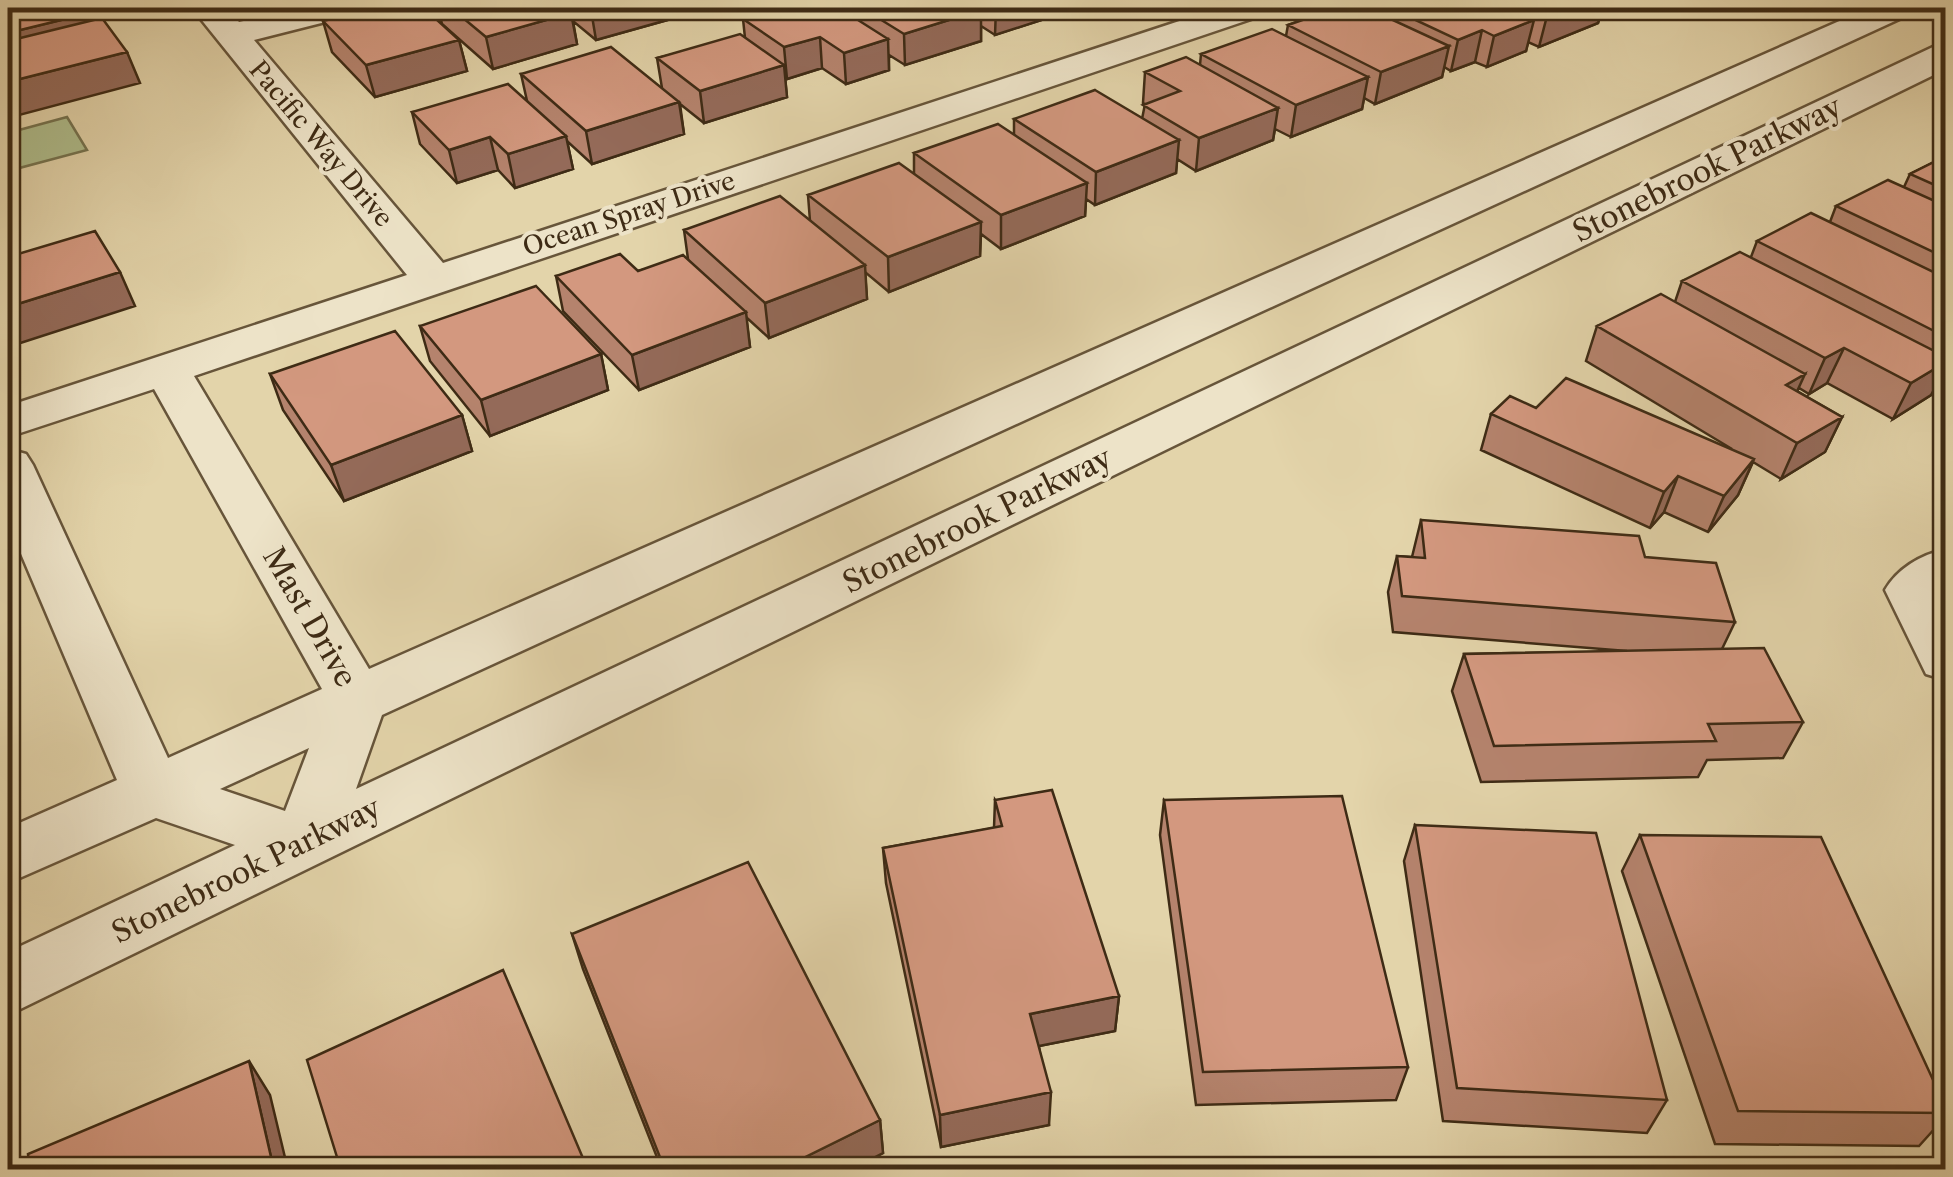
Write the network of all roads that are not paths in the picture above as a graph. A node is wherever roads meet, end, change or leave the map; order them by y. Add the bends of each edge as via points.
1 (340, 8) edge
2 (1251, 8) edge
3 (1896, 8) edge
4 (220, 21) edge
5 (1946, 55) edge
6 (434, 280) junction
7 (166, 369) junction
8 (8, 422) edge
9 (8, 465) edge
10 (1946, 566) edge
11 (1946, 659) edge
12 (358, 700) junction
13 (153, 792) junction
14 (304, 843) junction
15 (8, 857) edge
16 (8, 985) edge

1 - 4 street
2 - 6 street, Ocean Spray Drive
3 - 12 street
4 - 6 street, Pacific Way Drive
5 - 14 street, Stonebrook Parkway
6 - 7 street, Ocean Spray Drive
7 - 8 street, Ocean Spray Drive
7 - 12 street, Mast Drive
9 - 13 street
10 - 11 street via 1914,590
12 - 13 street
12 - 14 street, Mast Drive
13 - 14 street
13 - 15 street
14 - 16 street, Stonebrook Parkway

